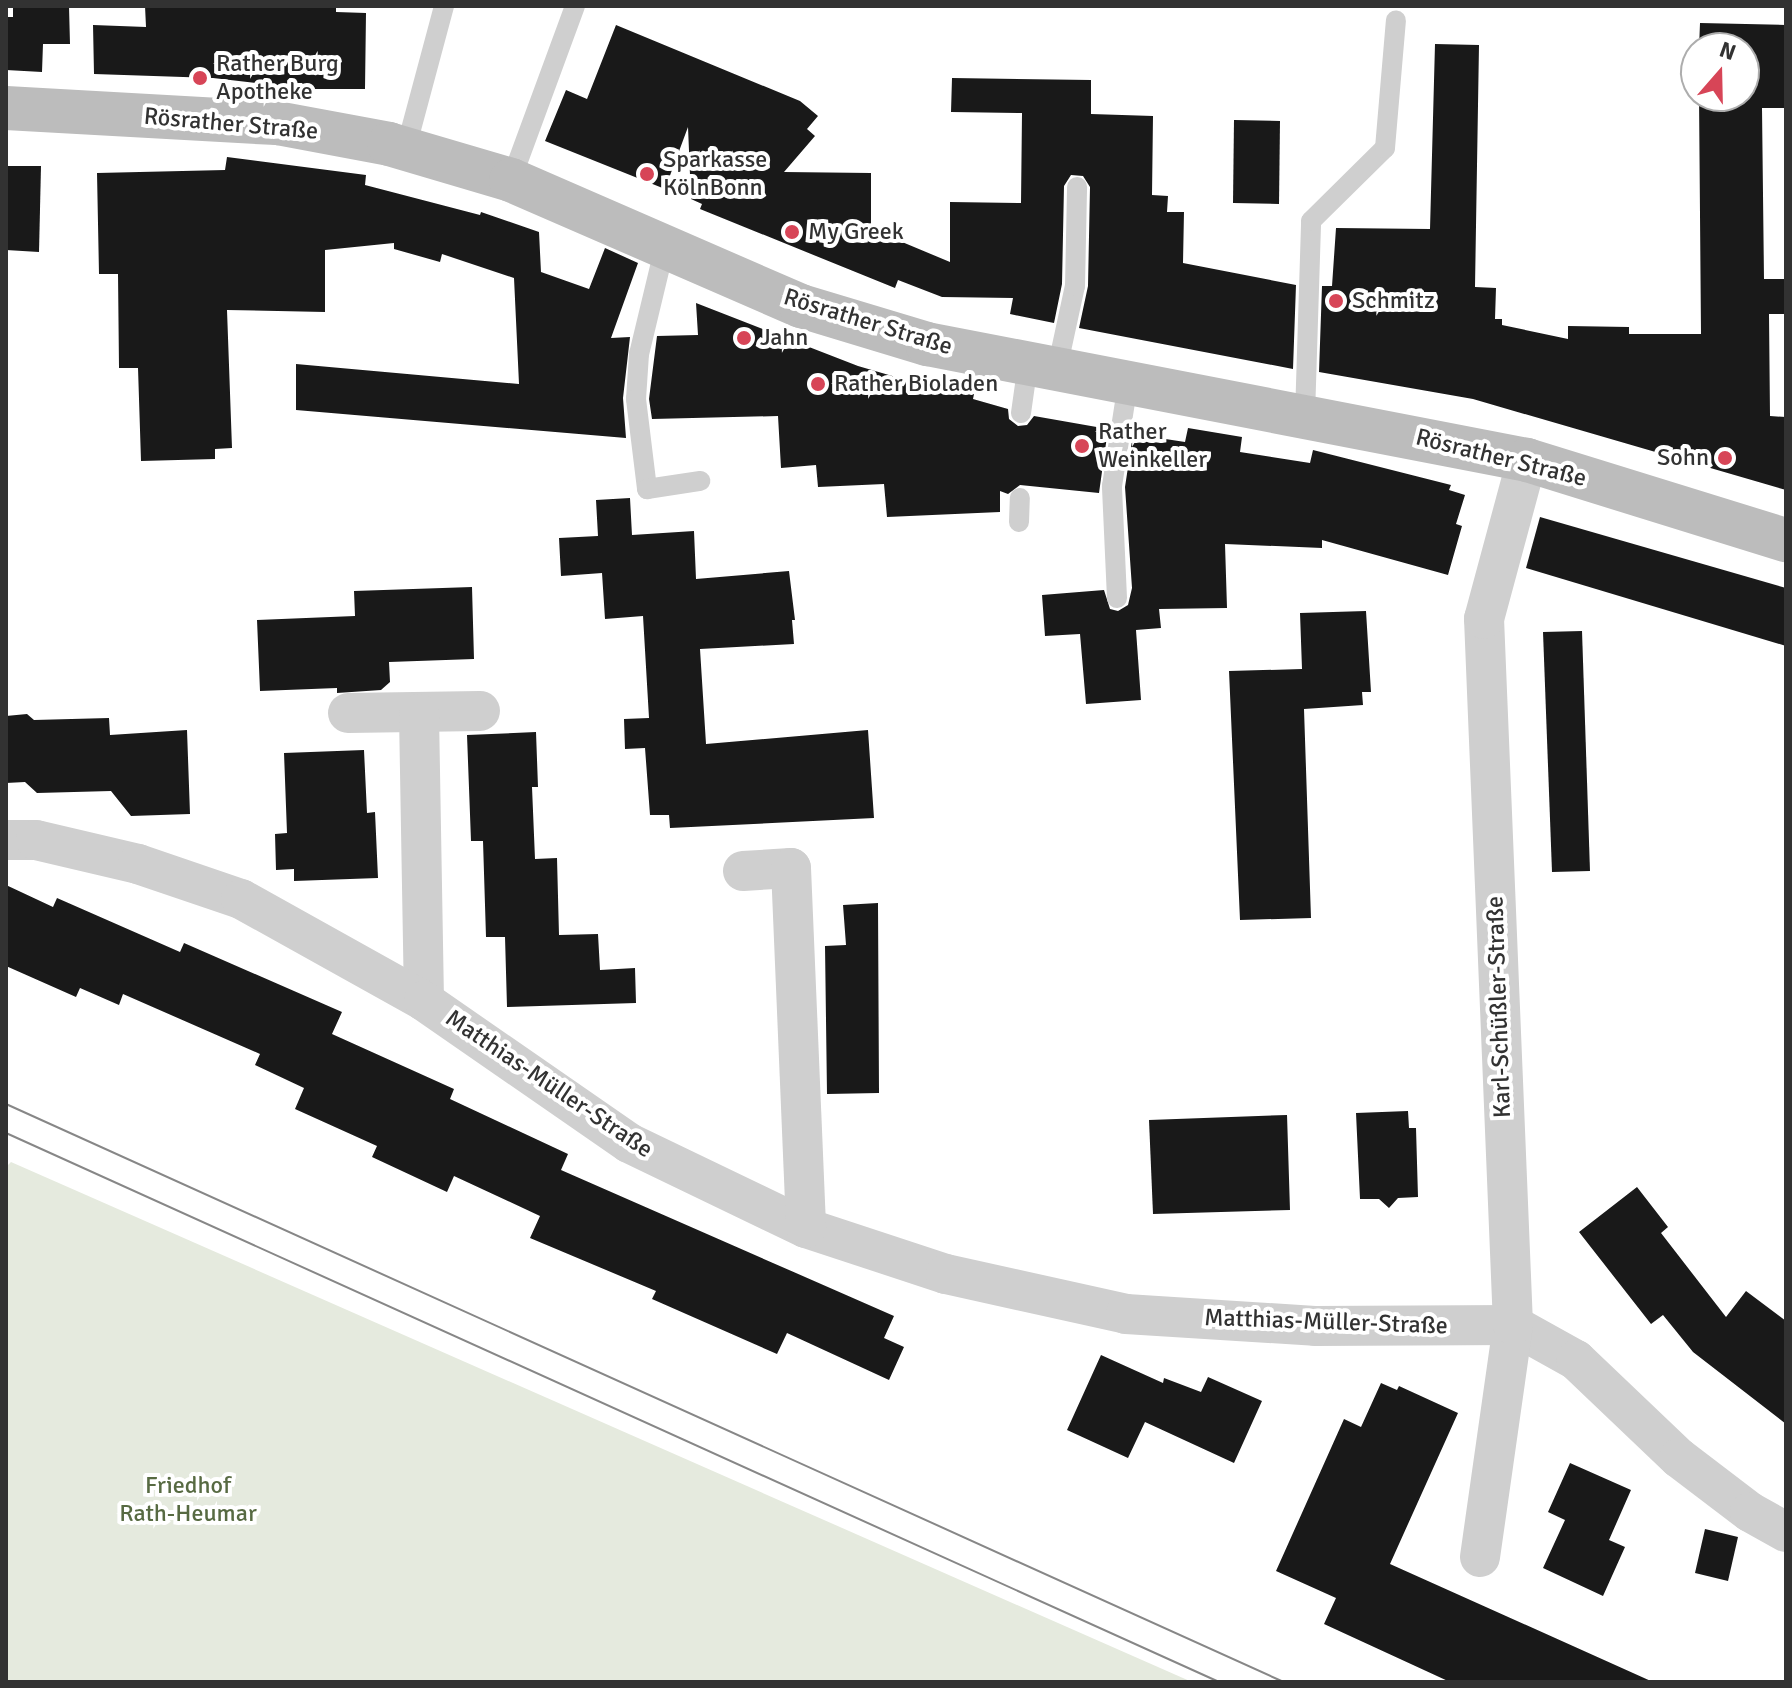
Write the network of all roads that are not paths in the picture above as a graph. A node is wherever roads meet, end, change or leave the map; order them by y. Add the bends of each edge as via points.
1 (444, 6) edge
2 (575, 6) edge
3 (1396, 20) dead end
4 (6, 108) edge
5 (406, 148) junction
6 (511, 180) junction
7 (1077, 187) dead end
8 (665, 246) junction
9 (1042, 366) junction
10 (1128, 383) junction
11 (1021, 413) dead end
12 (1305, 416) junction
13 (1527, 460) junction
14 (700, 481) dead end
15 (1020, 498) dead end
16 (1019, 522) dead end
17 (1786, 540) edge
18 (1117, 598) dead end
19 (480, 711) dead end
20 (348, 713) dead end
21 (419, 714) junction
22 (6, 840) edge
23 (743, 871) dead end
24 (424, 1001) junction
25 (806, 1228) junction
26 (1513, 1325) junction
27 (1786, 1532) edge
28 (1480, 1557) dead end

1 - 5 lane
2 - 6 lane
3 - 12 lane via 1385,148 1311,221
4 - 5 main road, Rösrather Straße via 277,123
5 - 6 main road, Rösrather Straße
6 - 8 main road, Rösrather Straße
7 - 9 lane via 1075,286
8 - 9 main road, Rösrather Straße via 801,306 927,344
8 - 14 lane via 638,369 636,399 647,489
9 - 10 main road, Rösrather Straße
9 - 11 lane
10 - 12 main road, Rösrather Straße
10 - 18 lane via 1112,486
12 - 13 main road, Rösrather Straße
13 - 17 main road, Rösrather Straße
13 - 26 street, Karl-Schüßler-Straße via 1484,619
15 - 16 lane
19 - 21 street
20 - 21 street
21 - 24 street, Matthias-Müller-Straße
22 - 24 street, Matthias-Müller-Straße via 36,840 138,864 241,899
23 - 25 street via 791,868
24 - 25 street, Matthias-Müller-Straße via 629,1143
25 - 26 street, Matthias-Müller-Straße via 946,1274 1126,1314 1315,1326
26 - 27 street, Matthias-Müller-Straße via 1576,1360 1679,1458 1750,1512
26 - 28 street, Karl-Schüßler-Straße

